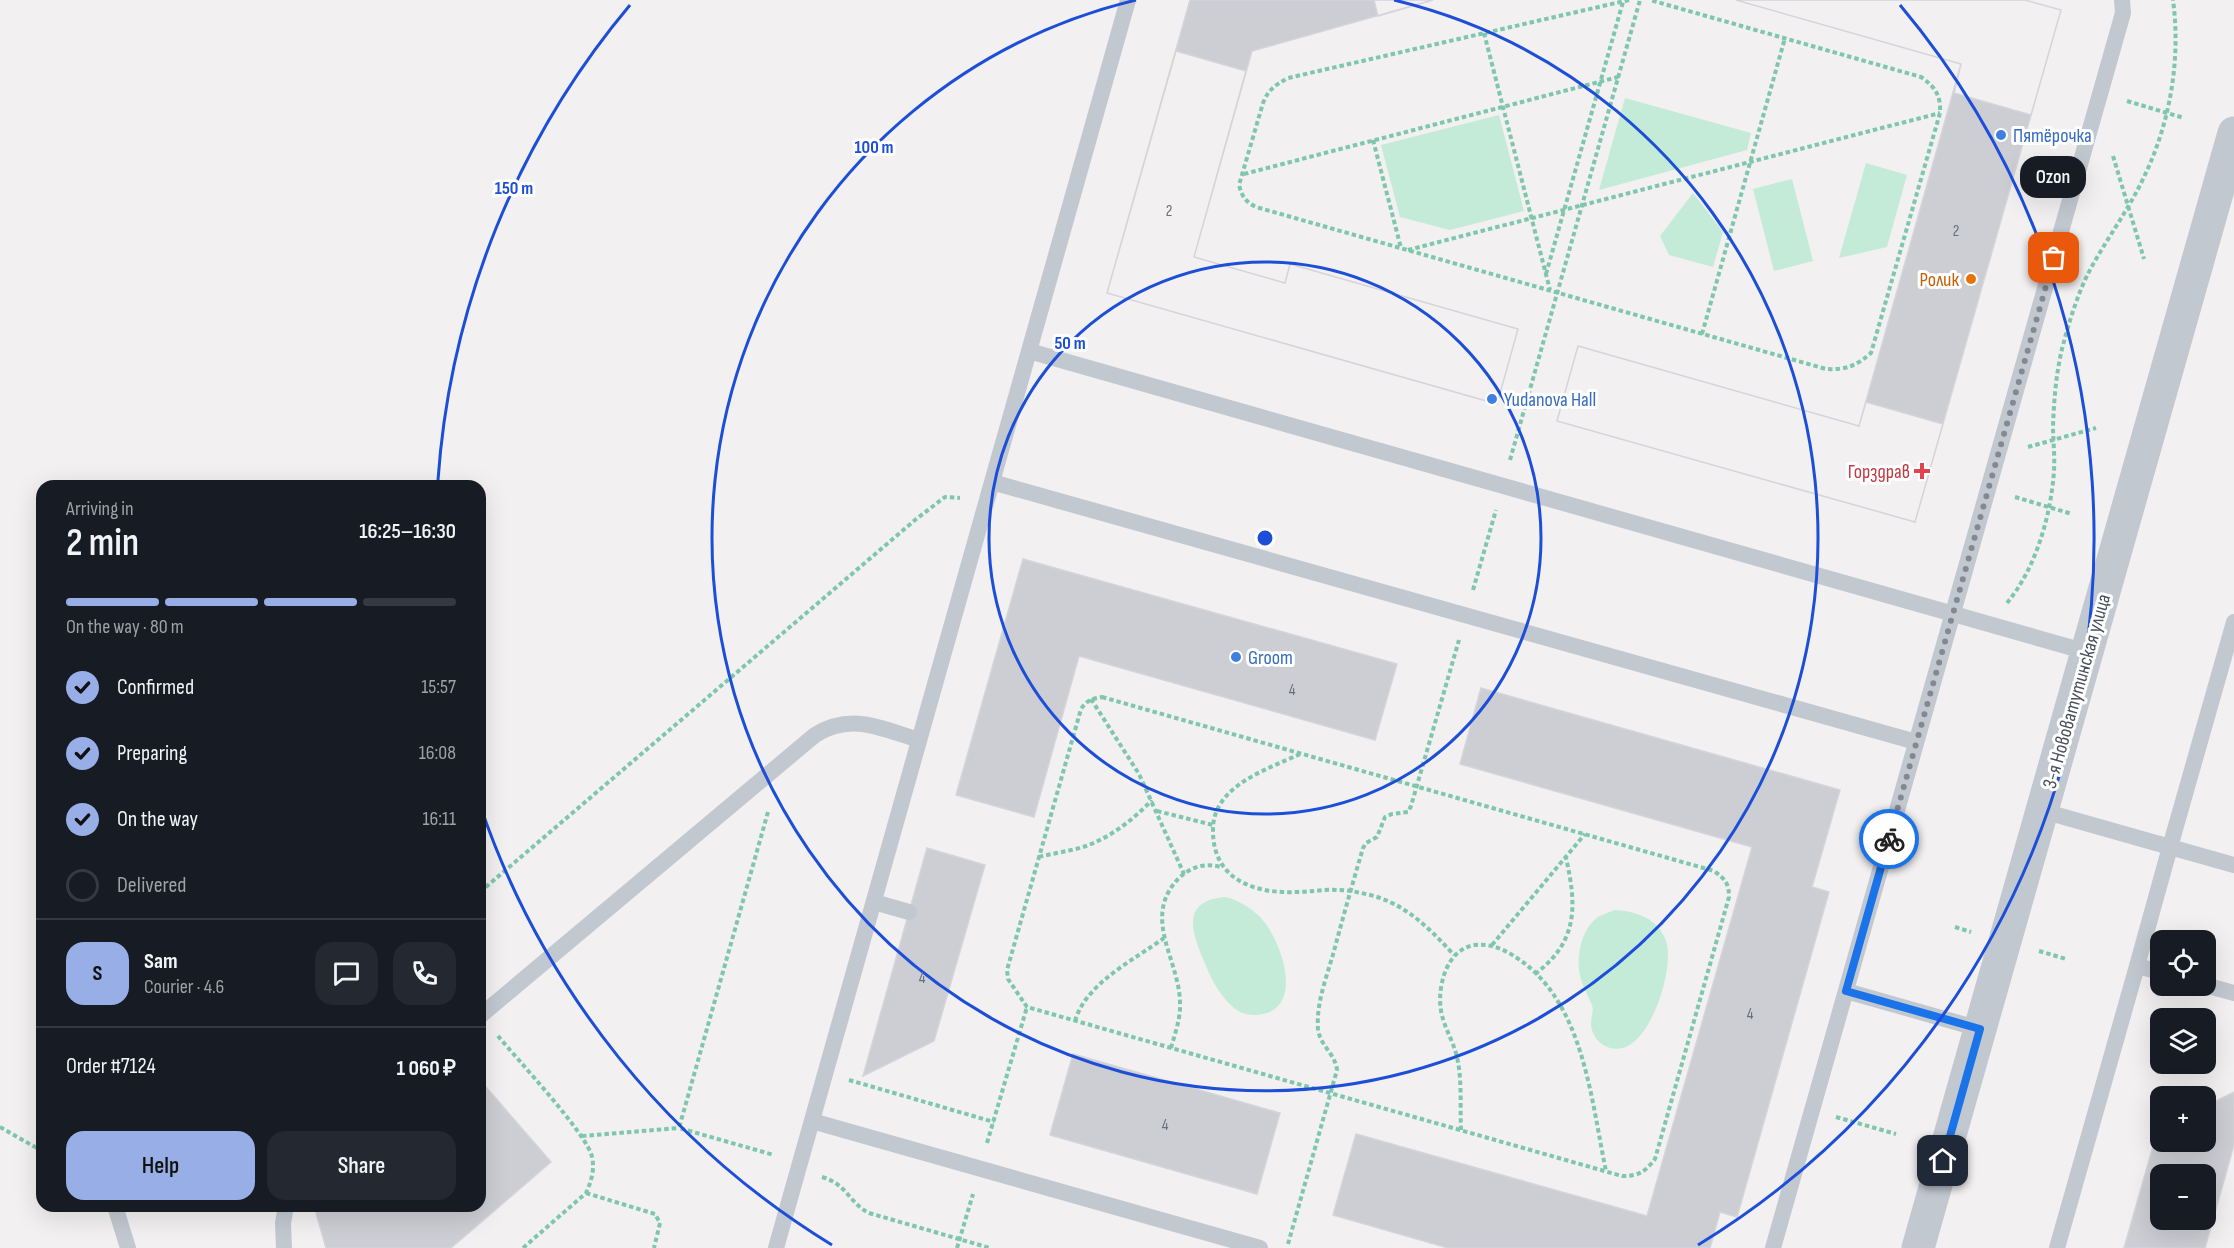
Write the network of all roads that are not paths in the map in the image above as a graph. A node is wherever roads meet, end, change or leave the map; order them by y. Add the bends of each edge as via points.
1 (1128, 0) edge
2 (2122, 0) edge
3 (2234, 133) edge
4 (1029, 351) junction
5 (990, 490) junction
6 (1953, 614) junction
7 (2234, 622) edge
8 (2087, 652) junction
9 (919, 740) junction
10 (1916, 742) junction
11 (2043, 811) junction
12 (2170, 847) junction
13 (2234, 865) edge
14 (874, 902) junction
15 (909, 912) dead end
16 (2137, 966) junction
17 (2150, 969) edge
18 (2216, 988) edge
19 (1846, 991) junction
20 (2234, 993) edge
21 (486, 1010) edge
22 (1980, 1029) junction
23 (812, 1121) junction
24 (117, 1212) edge
25 (285, 1212) edge
26 (128, 1248) edge
27 (284, 1248) edge
28 (776, 1248) edge
29 (1260, 1248) edge
30 (1773, 1248) edge
31 (1918, 1248) edge
32 (2057, 1248) edge

1 - 4 lane
2 - 6 lane via 2123,13
3 - 8 street, 3-я Нововатутинская улица
4 - 5 lane
4 - 6 lane
5 - 9 lane
5 - 10 lane
6 - 8 lane
6 - 10 lane
7 - 12 lane
8 - 11 street, 3-я Нововатутинская улица
9 - 14 lane
9 - 21 lane via 858,723 827,728 815,735
10 - 19 lane
11 - 12 lane
11 - 22 street, 3-я Нововатутинская улица
12 - 13 lane
12 - 16 lane
14 - 15 lane
14 - 23 lane
16 - 17 lane
16 - 32 lane
18 - 20 lane
19 - 22 lane
19 - 30 lane
22 - 31 street, 3-я Нововатутинская улица
23 - 28 lane
23 - 29 lane
24 - 26 lane
25 - 27 lane

